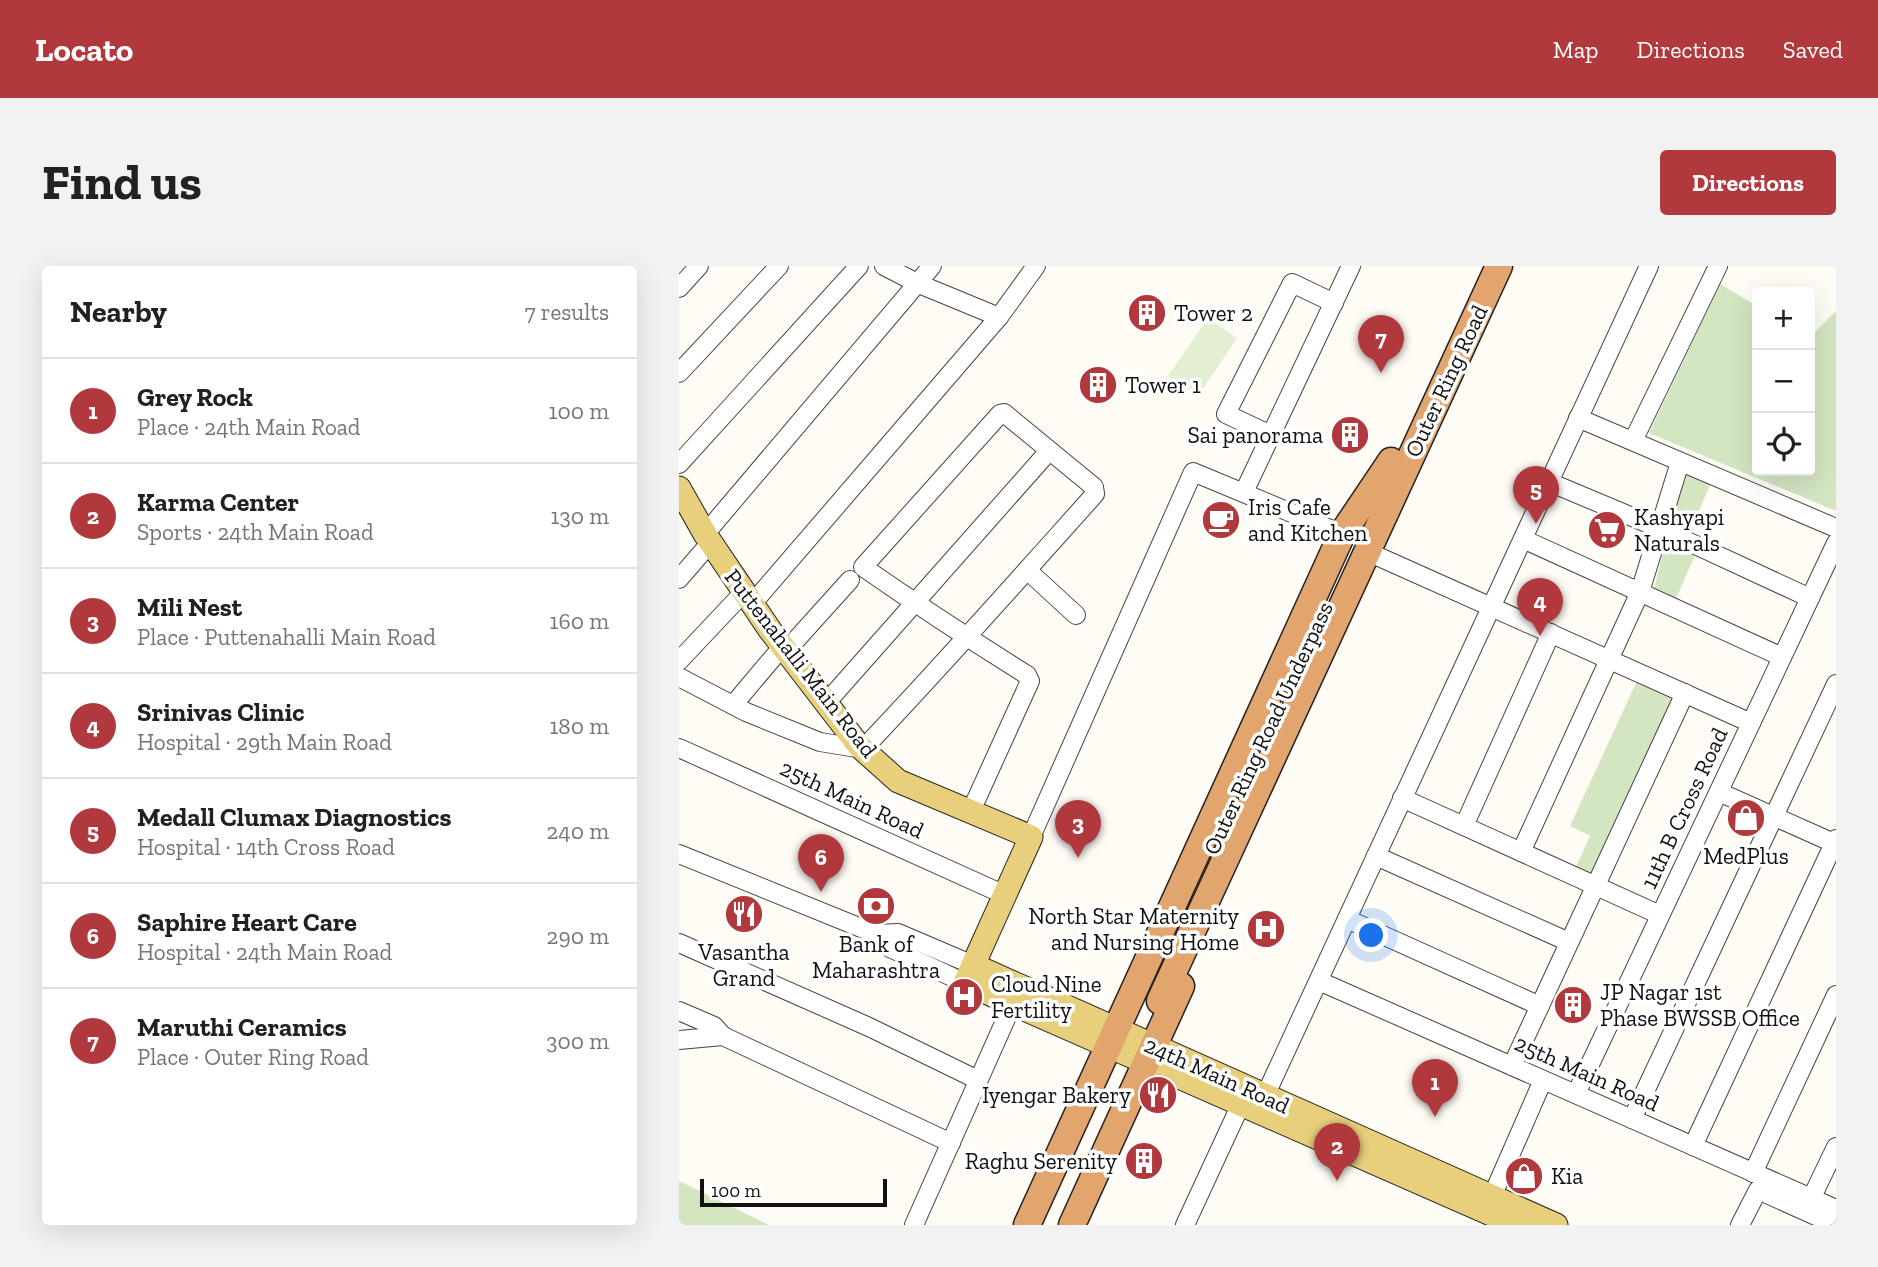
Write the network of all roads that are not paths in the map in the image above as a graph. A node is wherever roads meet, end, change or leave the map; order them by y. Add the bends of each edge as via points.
1 (699, 266) edge
2 (779, 266) edge
3 (859, 266) edge
4 (884, 266) edge
5 (932, 266) edge
6 (1036, 266) edge
7 (1351, 266) edge
8 (1480, 266) edge
9 (1499, 266) edge
10 (1649, 266) edge
11 (1718, 266) edge
12 (919, 284) junction
13 (679, 288) edge
14 (1333, 303) junction
15 (999, 317) junction
16 (679, 373) edge
17 (1578, 418) junction
18 (1271, 435) junction
19 (1633, 441) junction
20 (1049, 451) junction
21 (1391, 461) junction
22 (1680, 462) junction
23 (679, 464) edge
24 (1549, 482) junction
25 (679, 488) edge
26 (1244, 492) junction
27 (1393, 497) junction
28 (1836, 528) edge
29 (1661, 529) junction
30 (1342, 534) junction
31 (708, 539) junction
32 (1523, 539) junction
33 (1836, 543) edge
34 (1377, 556) junction
35 (1027, 570) junction
36 (679, 579) edge
37 (850, 580) dead end
38 (1640, 592) junction
39 (748, 598) junction
40 (1810, 598) junction
41 (915, 603) junction
42 (1491, 606) junction
43 (1076, 615) dead end
44 (1551, 633) junction
45 (967, 637) junction
46 (784, 649) junction
47 (1782, 657) junction
48 (1611, 660) junction
49 (679, 661) edge
50 (679, 677) edge
51 (1836, 684) edge
52 (1685, 693) junction
53 (826, 703) junction
54 (733, 705) junction
55 (1751, 723) junction
56 (679, 748) edge
57 (863, 750) junction
58 (1719, 792) junction
59 (1402, 799) junction
60 (971, 811) junction
61 (1773, 816) junction
62 (1464, 826) junction
63 (1031, 837) junction
64 (1835, 842) edge
65 (1521, 852) junction
66 (679, 854) edge
67 (1376, 856) junction
68 (1595, 886) junction
69 (1005, 895) junction
70 (1660, 915) junction
71 (1347, 919) junction
72 (679, 943) edge
73 (1569, 943) junction
74 (969, 974) junction
75 (1319, 981) junction
76 (1836, 995) edge
77 (1013, 1003) junction
78 (1540, 1006) junction
79 (679, 1011) edge
80 (723, 1036) junction
81 (1112, 1037) junction
82 (679, 1040) edge
83 (1150, 1055) junction
84 (1512, 1066) junction
85 (978, 1080) junction
86 (1543, 1080) junction
87 (1576, 1094) junction
88 (1265, 1096) junction
89 (1241, 1104) junction
90 (1632, 1119) junction
91 (951, 1143) junction
92 (1693, 1146) junction
93 (1836, 1147) edge
94 (1753, 1172) junction
95 (1811, 1199) junction
96 (1489, 1204) junction
97 (1836, 1209) edge
98 (1525, 1222) edge
99 (1188, 1224) edge
100 (914, 1225) edge
101 (1027, 1225) edge
102 (1042, 1225) edge
103 (1059, 1225) edge
104 (1072, 1225) edge
105 (1556, 1225) edge
106 (1740, 1225) edge
107 (1836, 1225) edge

1 - 13 street
2 - 16 street
3 - 23 street
4 - 12 street
5 - 12 street
6 - 15 street
7 - 14 street
8 - 21 highway, Outer Ring Road
9 - 27 highway, Outer Ring Road
10 - 17 street
11 - 19 street
12 - 15 street
12 - 31 street
14 - 18 street
14 - 18 street via 1292,284 1226,414
15 - 39 street
17 - 19 street
17 - 24 street
18 - 26 street
19 - 22 street
20 - 35 street via 1095,494
20 - 41 street
20 - 41 street via 1000,414 863,567
21 - 27 highway, Outer Ring Road Underpass via 1153,998
21 - 30 highway
22 - 28 street
22 - 29 street
24 - 29 street
24 - 32 street
25 - 31 main road, Puttenahalli Main Road
26 - 30 street
26 - 63 street via 1193,472
27 - 34 highway
29 - 38 street
29 - 40 street
30 - 81 highway
31 - 36 street
31 - 39 main road, Puttenahalli Main Road
32 - 38 street
32 - 42 street
33 - 40 street, 11th B Cross Road
34 - 42 street
34 - 83 highway
35 - 43 street
35 - 45 street
37 - 46 street
38 - 47 street
38 - 48 street
39 - 46 main road, Puttenahalli Main Road
39 - 49 street
40 - 47 street, 11th B Cross Road
41 - 45 street
41 - 53 street
42 - 44 street
42 - 59 street
44 - 48 street
44 - 62 street
45 - 57 street
45 - 60 street via 1030,681
46 - 53 main road, Puttenahalli Main Road
46 - 54 street
47 - 55 street, 11th B Cross Road
48 - 52 street
48 - 65 street
50 - 54 street
51 - 61 street
52 - 55 street
52 - 68 street
53 - 57 main road, Puttenahalli Main Road
54 - 57 street via 820,742
55 - 58 street, 11th B Cross Road
56 - 69 street, 25th Main Road
57 - 60 main road, Puttenahalli Main Road via 898,781
58 - 61 street
58 - 70 street, 11th B Cross Road
59 - 62 street
59 - 67 street
60 - 63 main road, Puttenahalli Main Road
61 - 64 street
61 - 90 street
62 - 65 street
63 - 69 main road
64 - 92 street
65 - 68 street
66 - 74 street, 24th Main Road via 876,934 890,948
67 - 71 street
67 - 73 street
68 - 70 street
68 - 73 street
69 - 74 main road
70 - 87 street, 11th B Cross Road
71 - 75 street
71 - 78 street
72 - 85 street
73 - 78 street
74 - 77 main road, 24th Main Road
74 - 81 main road, 24th Main Road
75 - 84 street, 25th Main Road
75 - 88 street
76 - 94 street
77 - 81 main road, 24th Main Road
77 - 85 street
78 - 84 street
79 - 80 street via 714,1026
80 - 82 street
80 - 91 street
81 - 83 main road, 24th Main Road
81 - 101 highway
83 - 88 main road, 24th Main Road
83 - 89 main road, 24th Main Road
83 - 104 highway
84 - 86 street, 25th Main Road
85 - 91 street
86 - 87 street, 25th Main Road
86 - 96 street
87 - 90 street, 25th Main Road
88 - 96 main road, 24th Main Road
89 - 96 main road, 24th Main Road
89 - 99 street
90 - 92 street, 25th Main Road
91 - 100 street
92 - 94 street, 25th Main Road
93 - 95 street
94 - 95 street, 25th Main Road
95 - 97 street, 25th Main Road
96 - 98 main road, 24th Main Road
98 - 105 main road, 24th Main Road
102 - 103 highway via 1114,1086
106 - 107 street via 1758,1190

